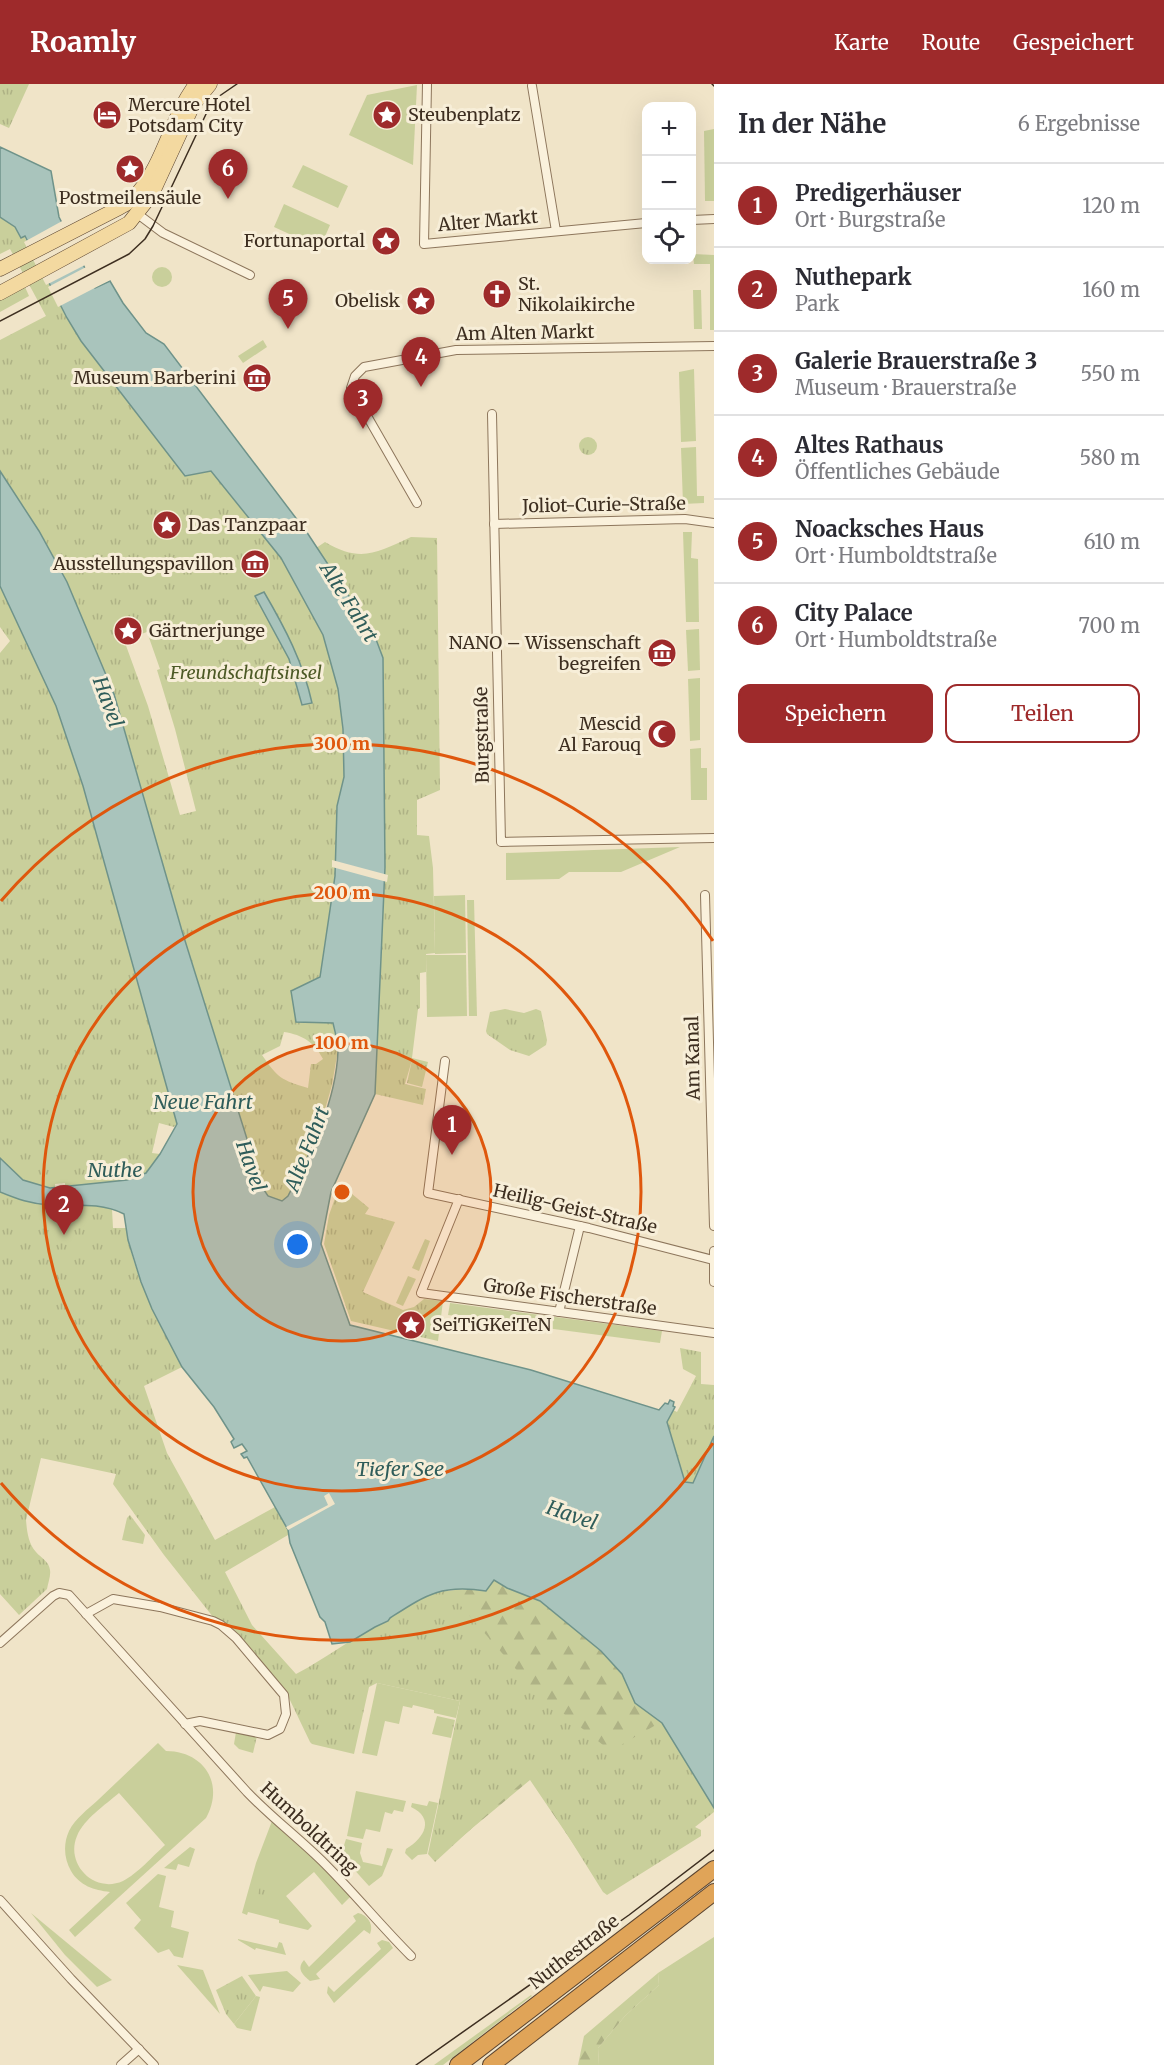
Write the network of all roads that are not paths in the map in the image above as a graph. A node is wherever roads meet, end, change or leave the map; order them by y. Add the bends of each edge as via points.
1 (196, 84) edge
2 (210, 84) edge
3 (427, 84) edge
4 (532, 86) dead end
5 (120, 207) junction
6 (137, 214) junction
7 (714, 219) edge
8 (696, 220) edge
9 (642, 223) edge
10 (556, 231) junction
11 (0, 269) edge
12 (250, 275) dead end
13 (0, 293) edge
14 (714, 346) edge
15 (492, 414) dead end
16 (417, 503) dead end
17 (714, 523) edge
18 (494, 524) junction
19 (714, 838) edge
20 (705, 896) dead end
21 (710, 933) edge
22 (445, 1061) dead end
23 (713, 1182) edge
24 (459, 1199) junction
25 (580, 1226) junction
26 (714, 1226) edge
27 (714, 1256) edge
28 (714, 1282) edge
29 (559, 1312) junction
30 (714, 1333) edge
31 (86, 1614) junction
32 (0, 1643) edge
33 (185, 1724) junction
34 (714, 1869) edge
35 (714, 1892) edge
36 (0, 1900) edge
37 (411, 1956) dead end
38 (139, 2049) junction
39 (121, 2065) edge
40 (154, 2065) edge
41 (458, 2065) edge
42 (491, 2065) edge

1 - 5 main road via 148,179
2 - 6 main road via 194,105 152,194
3 - 10 street, Alter Markt via 424,244
4 - 10 street
5 - 6 street
5 - 11 main road
6 - 12 street via 163,233
6 - 13 main road via 124,226
7 - 8 street
9 - 10 street, Alter Markt
14 - 16 street, Am Alten Markt via 456,350 364,367 351,388
15 - 18 street, Burgstraße
17 - 18 street, Joliot-Curie-Straße via 685,519
18 - 19 street, Burgstraße via 501,842
20 - 21 street, Am Kanal
21 - 23 street, Am Kanal
22 - 24 street, Heilig-Geist-Straße via 428,1193
23 - 26 street, Am Kanal
24 - 25 street, Heilig-Geist-Straße
24 - 29 street, Große Fischerstraße via 421,1293
25 - 27 street, Heilig-Geist-Straße
25 - 29 street
27 - 28 street
29 - 30 street, Große Fischerstraße
31 - 32 street, Humboldtring via 69,1595 59,1593
31 - 33 street, Humboldtring
31 - 33 street via 113,1599 213,1622 236,1638 284,1695 286,1714 280,1729 267,1735 200,1720
33 - 37 street, Humboldtring via 271,1816 362,1901
34 - 41 highway, Nuthestraße
35 - 42 highway
36 - 38 street
38 - 39 street
38 - 40 street

